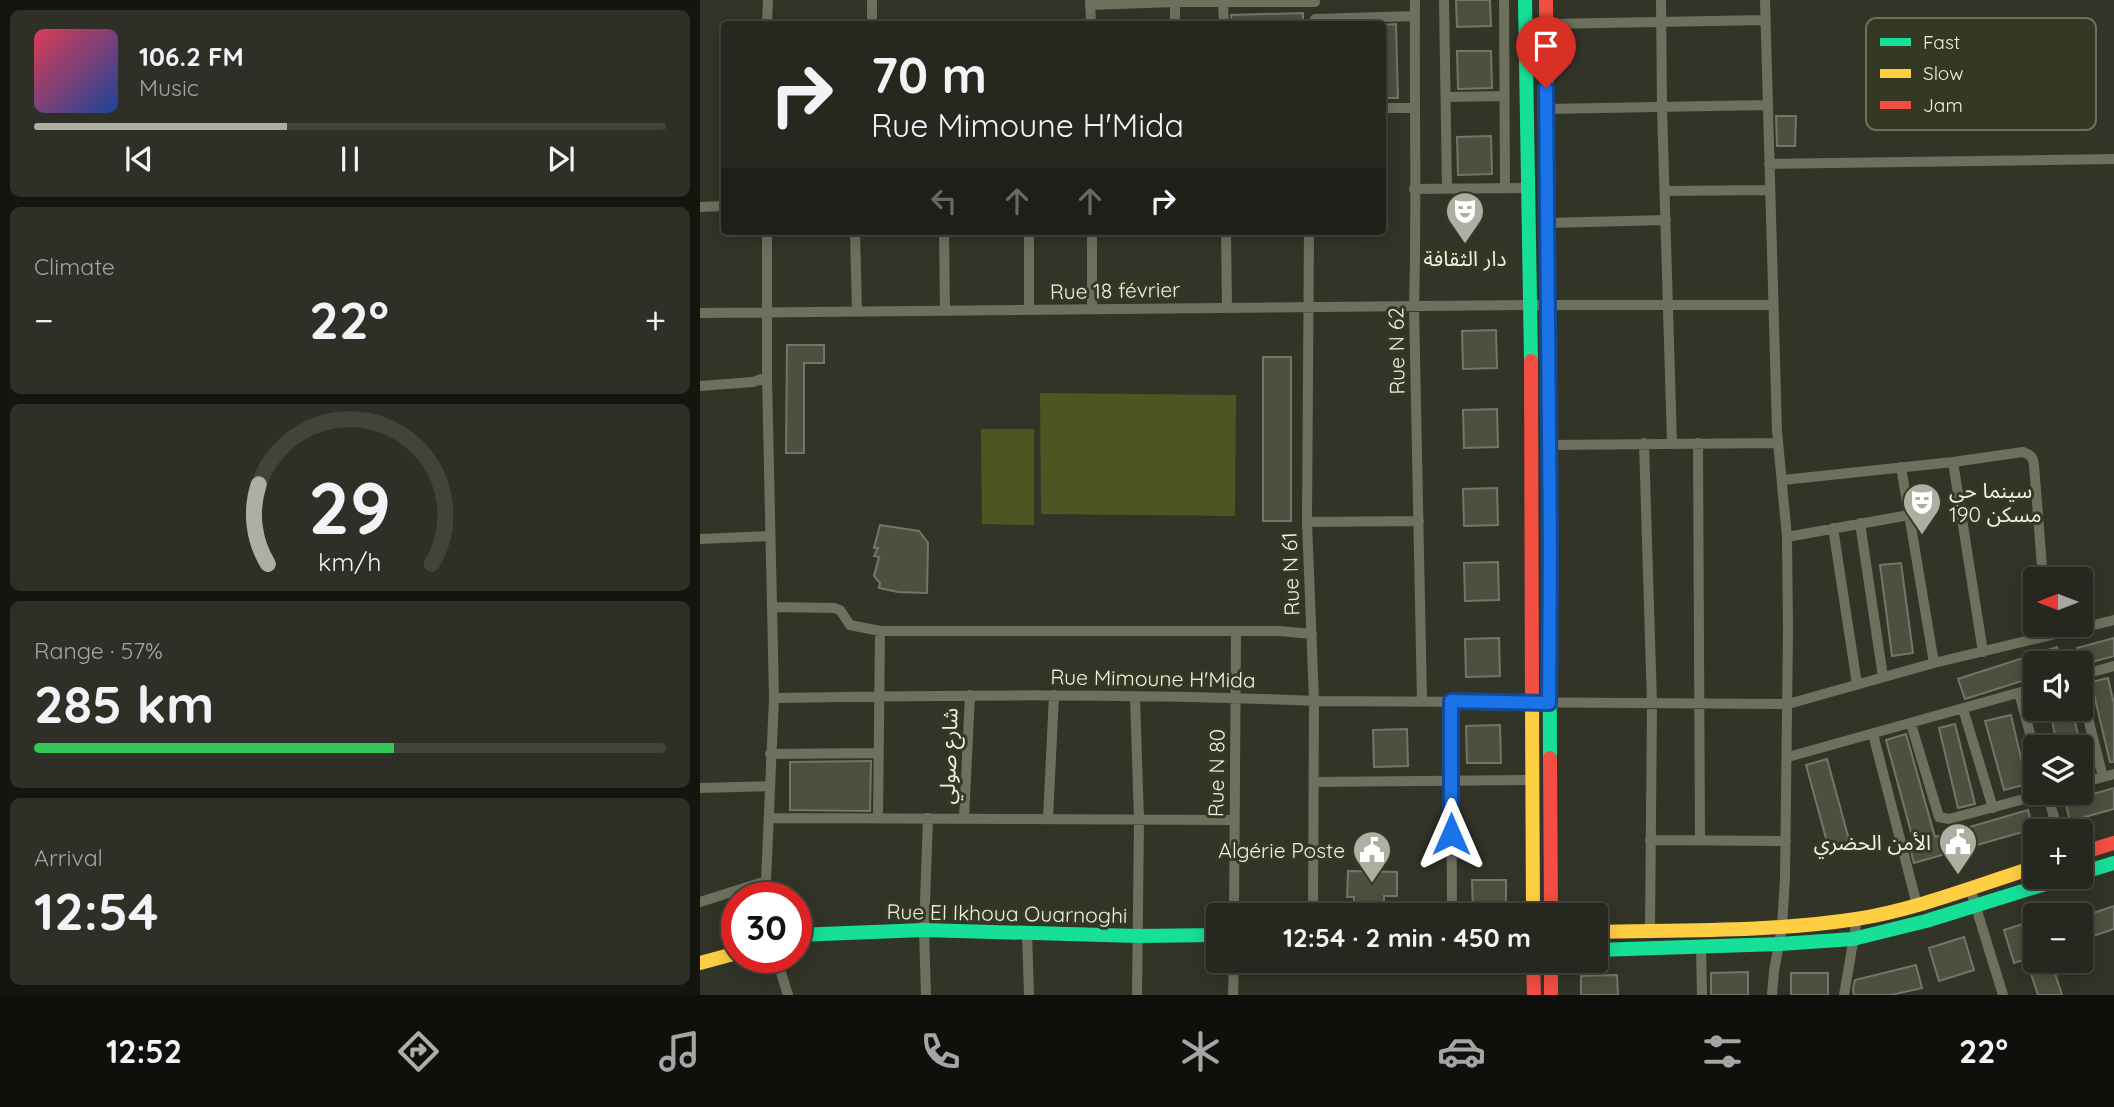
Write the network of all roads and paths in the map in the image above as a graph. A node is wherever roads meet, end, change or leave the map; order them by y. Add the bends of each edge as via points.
1 (768, 0) edge
2 (873, 0) edge
3 (1415, 0) edge
4 (1444, 0) edge
5 (1504, 0) edge
6 (1525, 0) edge
7 (1546, 0) edge
8 (1661, 0) edge
9 (1765, 0) edge
10 (1315, 1) edge
11 (1090, 2) edge
12 (1175, 2) junction
13 (1223, 3) junction
14 (1415, 16) junction
15 (1766, 20) junction
16 (767, 21) edge
17 (872, 21) edge
18 (1091, 21) edge
19 (1175, 21) edge
20 (1224, 21) edge
21 (1315, 21) edge
22 (1332, 21) edge
23 (1661, 21) junction
24 (1546, 24) junction
25 (1504, 96) junction
26 (1446, 97) junction
27 (1767, 105) junction
28 (1386, 108) edge
29 (1414, 108) junction
30 (1662, 108) junction
31 (1546, 109) junction
32 (2114, 159) edge
33 (1769, 164) junction
34 (1505, 188) junction
35 (1528, 188) junction
36 (1414, 189) junction
37 (1447, 189) junction
38 (1770, 190) junction
39 (1665, 191) junction
40 (721, 206) edge
41 (700, 207) edge
42 (1666, 220) junction
43 (1547, 223) junction
44 (767, 235) edge
45 (855, 235) edge
46 (944, 235) edge
47 (1029, 235) edge
48 (1092, 235) edge
49 (1226, 235) edge
50 (1309, 235) edge
51 (1530, 305) junction
52 (1547, 305) junction
53 (1669, 305) junction
54 (1773, 305) junction
55 (1414, 306) junction
56 (1309, 307) junction
57 (1227, 308) junction
58 (1093, 309) junction
59 (1029, 310) junction
60 (945, 311) junction
61 (768, 312) junction
62 (857, 312) junction
63 (700, 313) edge
64 (767, 377) junction
65 (700, 386) edge
66 (1644, 443) junction
67 (1672, 443) junction
68 (1698, 443) junction
69 (1778, 443) junction
70 (1549, 445) junction
71 (1953, 462) junction
72 (1901, 467) junction
73 (1783, 481) junction
74 (1909, 514) junction
75 (1419, 520) junction
76 (1307, 522) junction
77 (1860, 523) junction
78 (1833, 528) junction
79 (770, 536) junction
80 (1787, 537) junction
81 (700, 539) edge
82 (2041, 567) edge
83 (772, 607) junction
84 (2114, 620) edge
85 (2093, 625) edge
86 (880, 631) junction
87 (1236, 632) junction
88 (1312, 634) junction
89 (2047, 637) edge
90 (1983, 652) junction
91 (1934, 663) junction
92 (2114, 666) edge
93 (2093, 672) edge
94 (1883, 677) junction
95 (1857, 684) junction
96 (2023, 692) edge
97 (2019, 693) junction
98 (970, 695) junction
99 (1054, 695) junction
100 (879, 696) junction
101 (1135, 696) junction
102 (774, 698) junction
103 (1237, 698) junction
104 (1422, 700) junction
105 (1314, 701) junction
106 (1451, 701) junction
107 (1531, 702) junction
108 (1549, 703) junction
109 (1652, 703) junction
110 (1700, 704) junction
111 (1788, 704) junction
112 (1963, 709) junction
113 (2091, 721) edge
114 (1911, 724) junction
115 (1873, 734) junction
116 (2030, 735) edge
117 (879, 753) junction
118 (770, 754) junction
119 (1788, 757) junction
120 (2109, 775) edge
121 (1451, 780) junction
122 (1531, 780) junction
123 (1315, 782) junction
124 (769, 786) junction
125 (700, 788) edge
126 (2023, 800) edge
127 (1993, 808) junction
128 (770, 818) junction
129 (878, 818) junction
130 (928, 818) junction
131 (964, 819) junction
132 (1048, 819) junction
133 (1139, 820) junction
134 (1234, 820) junction
135 (1650, 840) junction
136 (1700, 840) junction
137 (1786, 841) junction
138 (2114, 843) edge
139 (2093, 849) edge
140 (2114, 863) edge
141 (2093, 869) edge
142 (2023, 871) edge
143 (766, 881) joint
144 (1970, 888) junction
145 (2027, 889) edge
146 (700, 902) edge
147 (1234, 903) edge
148 (1313, 903) edge
149 (1452, 903) edge
150 (1533, 903) edge
151 (1551, 903) edge
152 (1975, 904) junction
153 (1917, 905) junction
154 (1857, 919) junction
155 (1782, 927) junction
156 (924, 930) junction
157 (1027, 932) junction
158 (1608, 932) edge
159 (1650, 932) junction
160 (812, 934) edge
161 (1206, 935) edge
162 (1138, 936) junction
163 (1853, 939) junction
164 (1780, 944) junction
165 (1701, 946) junction
166 (1608, 950) edge
167 (721, 957) edge
168 (700, 963) edge
169 (781, 973) edge
170 (1234, 973) edge
171 (1533, 973) edge
172 (1551, 973) edge
173 (788, 995) edge
174 (926, 995) edge
175 (1029, 995) edge
176 (1137, 995) edge
177 (1233, 995) edge
178 (1534, 995) edge
179 (1551, 995) edge
180 (1702, 995) edge
181 (1772, 995) edge
182 (1844, 995) edge
183 (2003, 995) edge

1 - 16 street
2 - 17 street
3 - 14 street, Rue N 62
4 - 26 street
5 - 25 street
6 - 35 main road
7 - 24 main road
8 - 23 street
9 - 15 street
10 - 13 street
10 - 21 street
11 - 12 street
11 - 18 street
12 - 13 street
12 - 19 street
13 - 20 street
14 - 22 street
14 - 29 street, Rue N 62
15 - 23 street
15 - 27 street
23 - 24 street
23 - 30 street
24 - 31 main road
25 - 26 street
25 - 34 street
26 - 37 street
27 - 30 street
27 - 33 street
28 - 29 street
29 - 36 street, Rue N 62
30 - 31 street
30 - 39 street
31 - 43 main road
32 - 33 street
33 - 38 street
34 - 35 street
34 - 37 street
35 - 51 main road
36 - 37 street
36 - 55 street, Rue N 62
38 - 39 street
38 - 54 street
39 - 42 street
40 - 41 street
42 - 43 street
42 - 53 street
43 - 52 main road
44 - 61 street
45 - 62 street
46 - 60 street
47 - 59 street
48 - 58 street
49 - 57 street
50 - 56 street, Rue N 61
51 - 52 street, Rue 18 février
51 - 55 street, Rue 18 février
51 - 107 main road
52 - 53 street, Rue 18 février
52 - 70 main road
53 - 54 street, Rue 18 février
53 - 67 street
54 - 69 street
55 - 56 street, Rue 18 février
55 - 75 street, Rue N 62
56 - 57 street, Rue 18 février
56 - 76 street, Rue N 61
57 - 58 street, Rue 18 février
58 - 59 street, Rue 18 février
59 - 60 street, Rue 18 février
60 - 62 street, Rue 18 février
61 - 62 street, Rue 18 février
61 - 63 street, Rue 18 février
61 - 64 street
64 - 65 street
64 - 79 street
66 - 67 street
66 - 70 street
66 - 109 street
67 - 68 street
68 - 69 street
68 - 110 street
69 - 73 street
70 - 108 main road
71 - 72 street
71 - 82 street via 2023,452 2033,458
71 - 90 street
72 - 73 street
72 - 74 street
73 - 80 street
74 - 77 street
74 - 91 street
75 - 76 street
75 - 104 street, Rue N 62
76 - 88 street, Rue N 61
77 - 78 street
77 - 94 street
78 - 80 street
78 - 95 street
79 - 81 street
79 - 83 street
80 - 111 street
83 - 86 street via 834,608 850,625
83 - 102 street
84 - 85 street, Rue Mimoune H'Mida
86 - 87 street
86 - 100 street
87 - 88 street
87 - 103 street, Rue N 80
88 - 105 street, Rue N 61
89 - 90 street, Rue Mimoune H'Mida
90 - 91 street, Rue Mimoune H'Mida
91 - 94 street, Rue Mimoune H'Mida
92 - 93 street
94 - 95 street, Rue Mimoune H'Mida
95 - 111 street, Rue Mimoune H'Mida
96 - 97 street
97 - 112 street
97 - 116 street
98 - 99 street, Rue Mimoune H'Mida
98 - 100 street, Rue Mimoune H'Mida
98 - 131 street, شارع صولي
99 - 101 street, Rue Mimoune H'Mida
99 - 132 street
100 - 102 street, Rue Mimoune H'Mida
100 - 117 street
101 - 103 street, Rue Mimoune H'Mida
101 - 133 street
102 - 118 street
103 - 105 street, Rue Mimoune H'Mida
103 - 134 street, Rue N 80
104 - 105 street, Rue Mimoune H'Mida
104 - 106 street, Rue Mimoune H'Mida
105 - 123 street, Rue N 61
106 - 107 street, Rue Mimoune H'Mida
106 - 121 street
107 - 108 street, Rue Mimoune H'Mida
107 - 122 main road
108 - 109 street, Rue Mimoune H'Mida
108 - 151 main road
109 - 110 street, Rue Mimoune H'Mida
109 - 135 street
110 - 111 street, Rue Mimoune H'Mida
110 - 136 street
111 - 119 street
112 - 114 street
112 - 127 street
113 - 120 street
114 - 115 street
114 - 127 street via 1939,817 1950,819
115 - 119 street
115 - 153 street
117 - 118 street
117 - 129 street
118 - 124 street
119 - 137 street
121 - 122 street
121 - 123 street
121 - 149 street
122 - 150 main road
123 - 148 street, Rue N 61
124 - 125 street
124 - 128 street
126 - 127 street
128 - 129 street
128 - 143 street
129 - 130 street
130 - 131 street
130 - 156 street
131 - 132 street
132 - 133 street
133 - 134 street
133 - 162 street
134 - 147 street, Rue N 80
135 - 136 street
135 - 159 street
136 - 137 street
137 - 155 street
138 - 139 main road
140 - 141 main road
142 - 144 main road
143 - 146 street
144 - 152 street
144 - 153 main road
145 - 152 main road
152 - 163 main road
152 - 183 street
153 - 154 main road
154 - 155 main road
154 - 163 street
155 - 159 main road
155 - 164 street
156 - 157 main road, Rue EI Ikhoua Ouarnoghi
156 - 160 main road, Rue EI Ikhoua Ouarnoghi
156 - 174 street
157 - 162 main road, Rue EI Ikhoua Ouarnoghi
157 - 175 street
158 - 159 main road
161 - 162 main road, Rue EI Ikhoua Ouarnoghi
162 - 176 street
163 - 164 main road
163 - 182 street
164 - 165 main road
164 - 181 street
165 - 166 main road
165 - 180 street
167 - 168 main road
169 - 173 street
170 - 177 street
171 - 178 main road
172 - 179 main road

